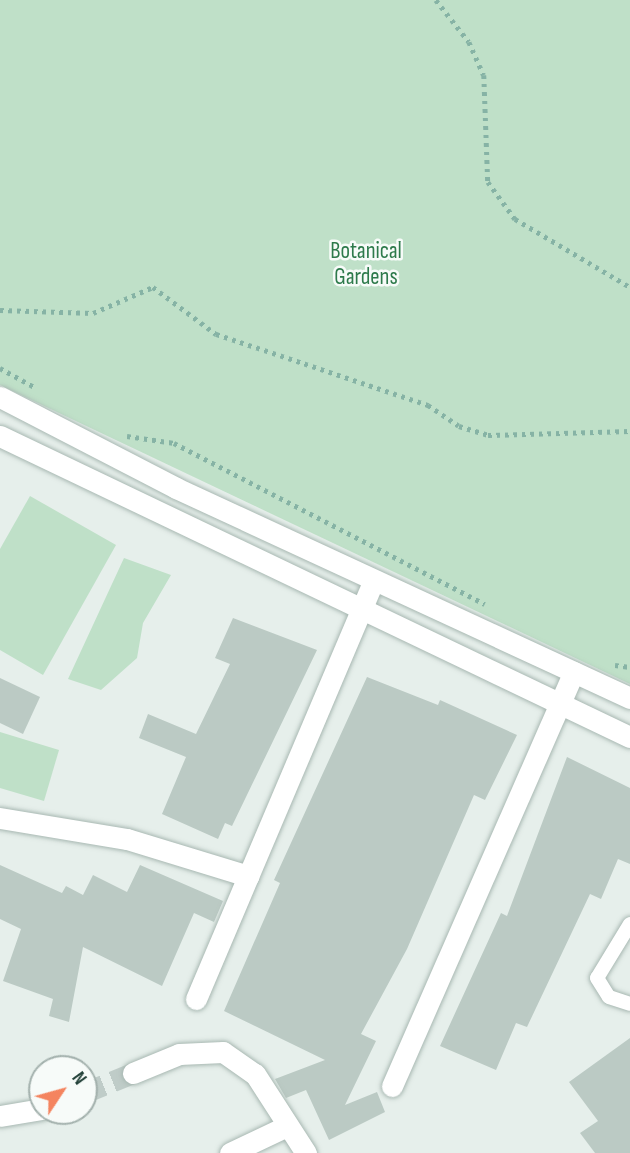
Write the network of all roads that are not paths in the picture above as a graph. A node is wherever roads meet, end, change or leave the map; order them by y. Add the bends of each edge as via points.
1 (0, 397) edge
2 (0, 436) edge
3 (374, 580) junction
4 (361, 611) junction
5 (575, 673) junction
6 (630, 698) edge
7 (560, 706) junction
8 (630, 737) edge
9 (0, 818) edge
10 (248, 876) junction
11 (630, 924) edge
12 (196, 999) dead end
13 (630, 1004) edge
14 (133, 1073) tunnel mouth
15 (392, 1086) dead end
16 (28, 1111) edge
17 (0, 1116) edge
18 (287, 1126) junction
19 (230, 1153) edge
20 (306, 1153) edge

1 - 3 street
2 - 4 street
3 - 4 street
3 - 5 street
4 - 7 street
4 - 10 street
5 - 6 street
5 - 7 street
7 - 8 street
7 - 15 street
9 - 10 street via 127,839
10 - 12 street
11 - 13 lane via 597,978 609,997
14 - 18 street via 179,1054 223,1052 255,1074
16 - 17 street
18 - 19 street
18 - 20 street

